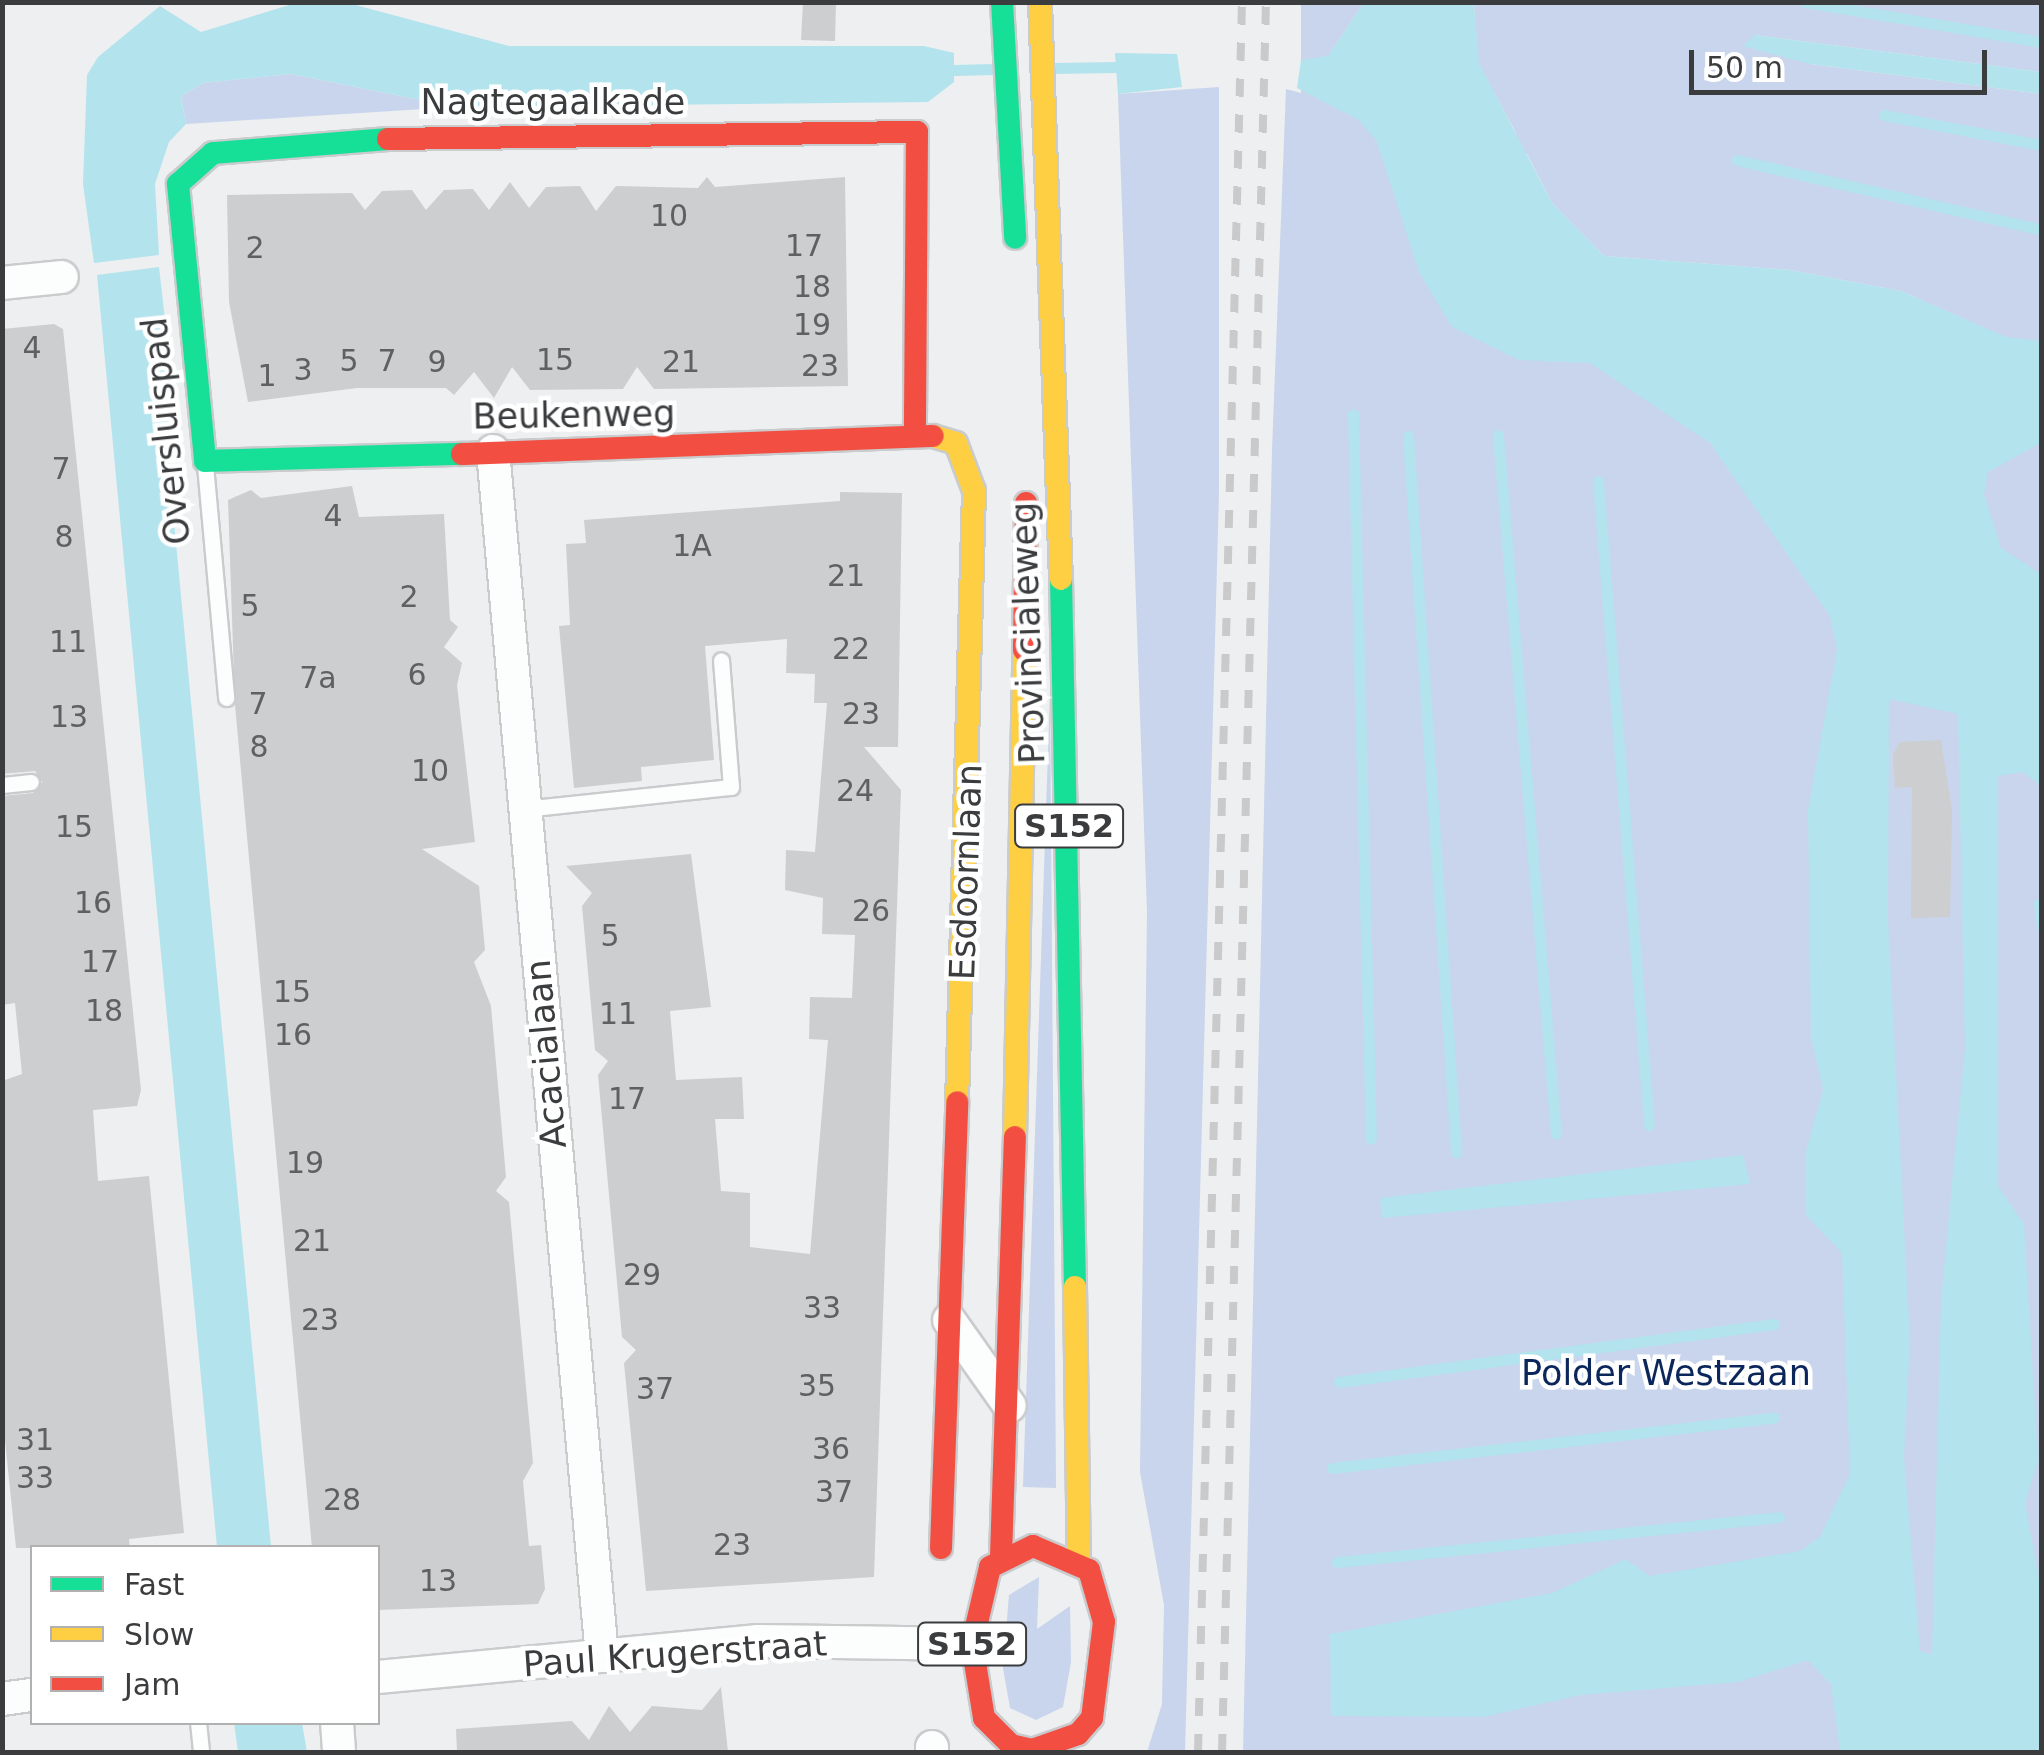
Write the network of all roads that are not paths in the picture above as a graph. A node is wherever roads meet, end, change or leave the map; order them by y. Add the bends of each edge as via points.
1 (1002, 2) edge
2 (1040, 2) edge
3 (192, 162) joint
4 (1017, 264) dead end
5 (62, 277) dead end
6 (2, 282) edge
7 (915, 431) junction
8 (944, 433) joint
9 (492, 452) junction
10 (205, 461) junction
11 (1026, 472) dead end
12 (721, 660) dead end
13 (226, 698) dead end
14 (31, 782) dead end
15 (2, 785) edge
16 (524, 808) junction
17 (950, 1320) junction
18 (1010, 1406) junction
19 (941, 1548) dead end
20 (1001, 1556) junction
21 (1079, 1561) junction
22 (972, 1644) junction
23 (602, 1656) junction
24 (380, 1677) edge
25 (30, 1695) edge
26 (3, 1698) edge
27 (198, 1725) edge
28 (337, 1725) edge
29 (1000, 1743) edge
30 (1074, 1744) edge
31 (201, 1752) edge
32 (339, 1752) edge

1 - 4 main road
2 - 21 main road, Provincialeweg / S152 via 1074,1018
3 - 7 main road, Nagtegaalkade via 420,136 917,132
3 - 10 main road, Oversluispad via 178,184
5 - 6 street
7 - 8 main road, Beukenweg
7 - 9 main road, Beukenweg via 872,444
8 - 17 main road, Esdoornlaan via 974,491
9 - 10 main road, Beukenweg
9 - 16 street, Acacialaan
10 - 13 lane, Oversluispad
11 - 18 main road, Provincialeweg / S152
12 - 16 lane via 730,787
14 - 15 lane
16 - 23 street, Acacialaan
17 - 18 street
17 - 19 main road, Esdoornlaan
18 - 20 main road, Provincialeweg / S152
20 - 21 main road via 1032,1546
20 - 22 main road, S152 via 976,1597
21 - 30 main road, S152 via 1104,1622 1101,1690
22 - 23 street, Paul Krugerstraat via 758,1640
22 - 29 main road, S152 via 976,1698
23 - 24 street, Paul Krugerstraat
25 - 26 street
27 - 31 lane
28 - 32 street
29 - 30 main road, S152 via 1032,1750

